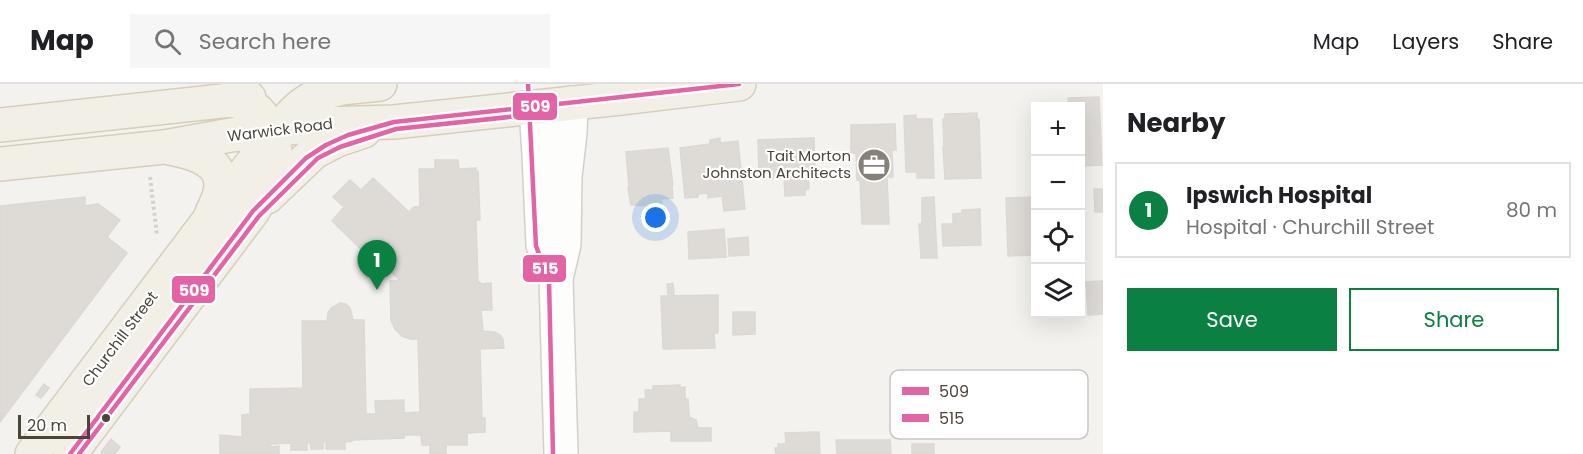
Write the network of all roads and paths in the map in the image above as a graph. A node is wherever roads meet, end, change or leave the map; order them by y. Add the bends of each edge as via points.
1 (380, 84) edge
2 (739, 84) edge
3 (342, 88) junction
4 (571, 94) edge
5 (536, 95) edge
6 (227, 100) junction
7 (394, 122) junction
8 (0, 126) edge
9 (273, 133) junction
10 (164, 147) junction
11 (0, 164) edge
12 (150, 177) dead end
13 (253, 211) junction
14 (206, 225) junction
15 (157, 235) dead end
16 (556, 279) junction
17 (32, 454) edge
18 (70, 454) edge
19 (561, 454) edge

1 - 3 main road
2 - 4 main road, Warwick Road
3 - 6 main road
3 - 9 main road via 303,103
4 - 5 main road, Warwick Road
4 - 16 street via 564,244
5 - 7 main road, Warwick Road
5 - 16 street via 543,244
6 - 8 main road
6 - 9 main road via 244,102 257,110
7 - 9 main road, Warwick Road via 323,124
7 - 13 main road, Churchill Street via 348,135 319,149
9 - 10 main road, Warwick Road via 231,135
9 - 13 main road, Churchill Street via 275,170
9 - 14 main road, Churchill Street
10 - 11 main road, Warwick Road
10 - 14 main road via 196,154 217,172 220,194
12 - 15 path
13 - 18 main road, Churchill Street
14 - 17 main road, Churchill Street
16 - 19 street

